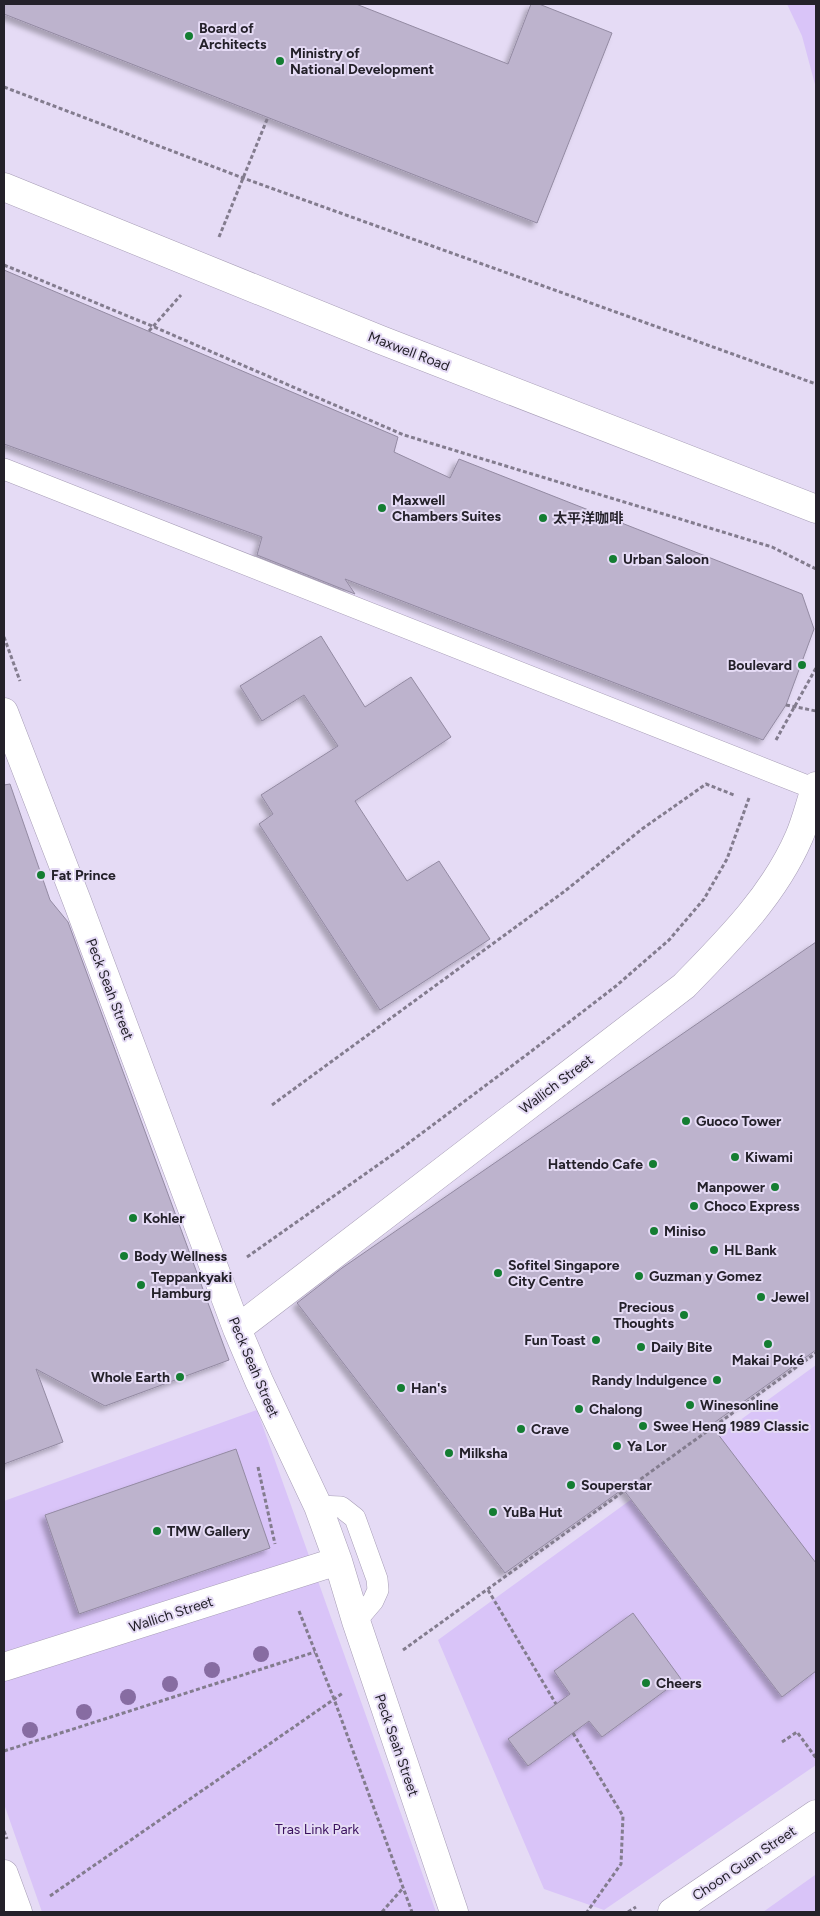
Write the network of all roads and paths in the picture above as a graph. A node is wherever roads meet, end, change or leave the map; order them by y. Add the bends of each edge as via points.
1 (4, 87) edge
2 (268, 117) dead end
3 (243, 178) junction
4 (4, 187) edge
5 (4, 265) edge
6 (206, 268) junction
7 (152, 326) junction
8 (149, 331) dead end
9 (816, 384) edge
10 (4, 469) edge
11 (816, 509) edge
12 (816, 569) edge
13 (816, 668) edge
14 (786, 705) dead end
15 (816, 711) edge
16 (4, 712) edge
17 (760, 767) junction
18 (816, 788) edge
19 (734, 795) dead end
20 (272, 1105) dead end
21 (242, 1260) dead end
22 (237, 1329) junction
23 (816, 1353) edge
24 (318, 1506) junction
25 (338, 1561) junction
26 (488, 1590) junction
27 (356, 1621) junction
28 (315, 1652) dead end
29 (4, 1666) edge
30 (373, 1672) junction
31 (334, 1699) junction
32 (556, 1704) dead end
33 (573, 1733) dead end
34 (782, 1742) dead end
35 (4, 1751) edge
36 (816, 1758) edge
37 (816, 1814) edge
38 (4, 1874) edge
39 (403, 1888) junction
40 (49, 1897) dead end
41 (18, 1912) edge
42 (382, 1912) edge
43 (412, 1912) edge
44 (454, 1912) edge
45 (587, 1912) edge
46 (672, 1912) edge

1 - 3 path
2 - 3 path
3 - 6 path
3 - 9 path
4 - 6 street, Maxwell Road
5 - 7 path
6 - 7 path
6 - 11 street, Maxwell Road via 381,340
7 - 8 path
7 - 12 path via 404,435 772,547
10 - 17 lane
13 - 17 path
14 - 15 path, bridge
16 - 22 street, Peck Seah Street
17 - 18 lane
17 - 21 path via 728,859 704,899 669,940 616,986 521,1059 402,1148
18 - 22 street, Wallich Street via 799,837 774,883 737,931 684,986
19 - 20 path via 706,784
22 - 24 street, Peck Seah Street
23 - 26 path
24 - 25 street, Peck Seah Street
24 - 27 lane via 341,1507 355,1518 377,1579 378,1590 373,1601
25 - 27 street, Peck Seah Street
25 - 29 street, Wallich Street
26 - 30 path
26 - 32 path
27 - 30 street, Peck Seah Street
28 - 35 path
30 - 31 path
30 - 44 street, Peck Seah Street
31 - 39 path
31 - 40 path
33 - 45 path via 623,1816 621,1864
34 - 36 path via 797,1732
37 - 46 street, Choon Guan Street
38 - 41 street
39 - 42 path
39 - 43 path

